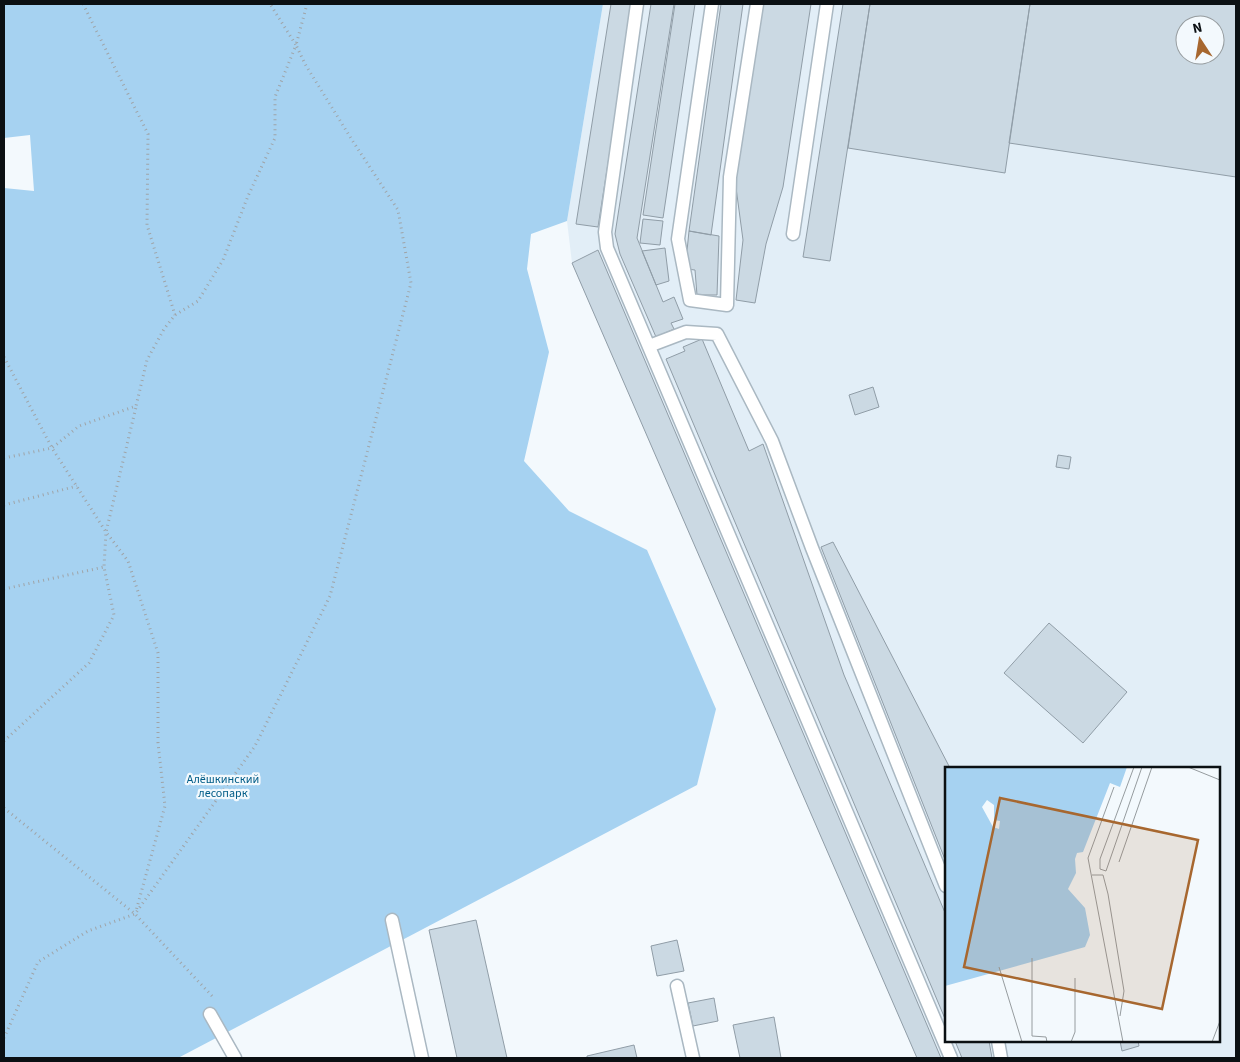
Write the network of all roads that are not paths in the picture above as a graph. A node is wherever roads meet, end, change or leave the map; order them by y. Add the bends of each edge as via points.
1 (637, 4) edge
2 (712, 4) edge
3 (757, 4) edge
4 (827, 4) edge
5 (793, 234) dead end
6 (649, 346) junction
7 (945, 883) edge
8 (392, 920) dead end
9 (677, 986) dead end
10 (210, 1014) dead end
11 (998, 1042) edge
12 (235, 1058) edge
13 (422, 1058) edge
14 (693, 1058) edge
15 (951, 1058) edge
16 (1001, 1058) edge

1 - 6 lane via 605,232 607,248
2 - 3 lane via 678,239 690,300 727,305 730,177
4 - 5 lane
6 - 7 lane via 686,332 717,334 772,441
6 - 15 lane
8 - 13 lane
9 - 14 lane
10 - 12 lane
11 - 16 lane

